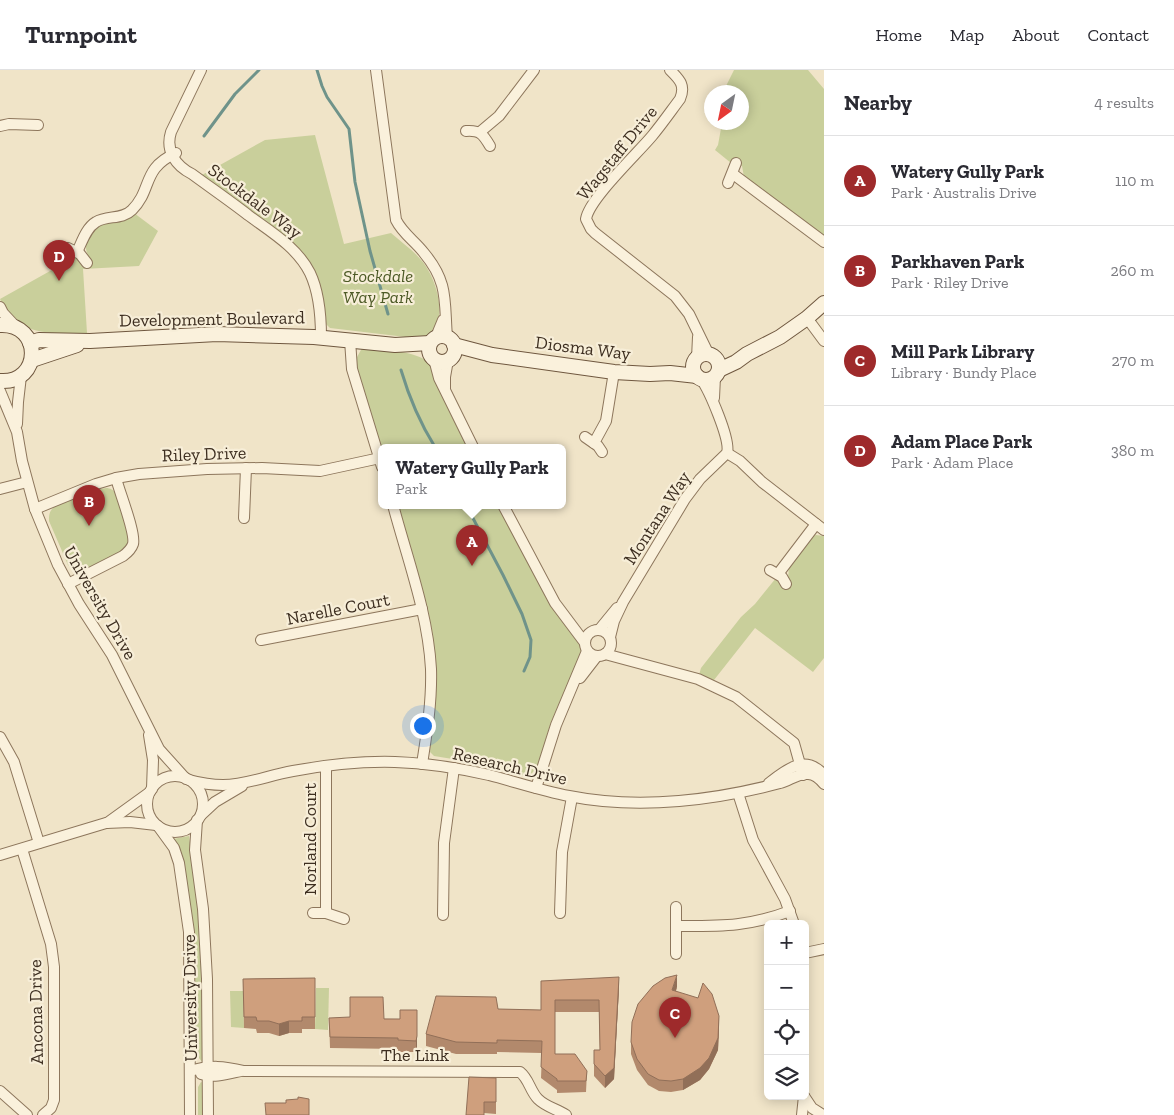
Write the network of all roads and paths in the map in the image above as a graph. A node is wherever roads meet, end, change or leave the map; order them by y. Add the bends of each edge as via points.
1 (201, 70) edge
2 (376, 70) edge
3 (534, 70) edge
4 (670, 70) edge
5 (38, 124) dead end
6 (0, 126) edge
7 (466, 131) dead end
8 (480, 132) junction
9 (490, 146) dead end
10 (174, 154) junction
11 (736, 162) dead end
12 (824, 242) edge
13 (87, 263) dead end
14 (824, 303) edge
15 (0, 308) edge
16 (807, 318) junction
17 (0, 325) edge
18 (18, 329) junction
19 (318, 337) junction
20 (350, 340) junction
21 (90, 341) junction
22 (824, 341) edge
23 (30, 343) junction
24 (442, 349) junction
25 (32, 360) junction
26 (706, 367) junction
27 (614, 372) junction
28 (21, 376) junction
29 (0, 381) edge
30 (0, 391) edge
31 (17, 432) junction
32 (472, 444) edge
33 (602, 452) dead end
34 (378, 453) edge
35 (727, 453) junction
36 (378, 463) edge
37 (246, 468) junction
38 (116, 478) junction
39 (27, 482) junction
40 (0, 490) edge
41 (35, 509) junction
42 (393, 509) edge
43 (505, 509) edge
44 (244, 518) dead end
45 (820, 527) edge
46 (68, 584) junction
47 (786, 584) dead end
48 (623, 602) junction
49 (422, 609) junction
50 (568, 622) junction
51 (595, 630) junction
52 (261, 640) dead end
53 (610, 640) junction
54 (586, 647) junction
55 (601, 655) junction
56 (633, 660) junction
57 (573, 687) junction
58 (148, 729) junction
59 (0, 737) edge
60 (422, 764) junction
61 (801, 764) junction
62 (326, 766) junction
63 (454, 768) junction
64 (803, 775) junction
65 (824, 775) edge
66 (187, 780) junction
67 (247, 783) junction
68 (824, 784) edge
69 (766, 786) junction
70 (536, 788) junction
71 (151, 790) junction
72 (738, 793) junction
73 (572, 797) junction
74 (199, 818) junction
75 (106, 823) junction
76 (157, 826) junction
77 (39, 843) junction
78 (22, 849) junction
79 (0, 856) edge
80 (676, 907) dead end
81 (790, 911) junction
82 (313, 913) dead end
83 (326, 913) junction
84 (560, 913) dead end
85 (443, 915) dead end
86 (344, 920) dead end
87 (793, 920) edge
88 (676, 926) junction
89 (824, 950) edge
90 (809, 952) edge
91 (676, 954) dead end
92 (190, 1071) junction
93 (207, 1071) junction
94 (0, 1091) edge
95 (804, 1100) edge
96 (807, 1100) edge
97 (27, 1115) edge
98 (43, 1115) edge
99 (190, 1115) edge
100 (208, 1115) edge
101 (566, 1115) edge
102 (802, 1115) edge
103 (823, 1115) edge

1 - 10 street via 170,138
2 - 24 street via 396,220 400,229 430,260 445,296
3 - 8 street via 499,116
4 - 26 street, Wagstaff Drive via 683,86 680,99 652,137 614,177 586,219 590,229 676,296 689,314
5 - 6 street
7 - 8 street
8 - 9 street
10 - 13 street via 154,169 134,208 125,215 96,222 72,250 84,256
10 - 19 street, Stockdale Way via 177,164 296,252 314,282 319,310
11 - 12 street via 731,178
14 - 16 street
15 - 18 street
16 - 22 street
16 - 26 street via 736,362
17 - 18 street
18 - 23 street
19 - 20 street, Development Boulevard
19 - 21 street, Development Boulevard via 209,334
20 - 24 street, Development Boulevard
20 - 34 street via 352,368
21 - 23 street, Development Boulevard via 39,340
21 - 25 street, Development Boulevard
23 - 25 street
24 - 27 street, Diosma Way
24 - 32 street via 439,378
25 - 28 street
26 - 27 street, Diosma Way via 670,373
26 - 35 street via 728,443
27 - 33 street via 606,421 589,440
28 - 29 street
28 - 31 street, University Drive
30 - 31 street, University Drive
31 - 39 street, University Drive
35 - 45 street
35 - 48 street, Montana Way via 689,492
36 - 37 street, Riley Drive via 320,471
37 - 38 street, Riley Drive via 177,470
37 - 44 street
38 - 41 street, Riley Drive
38 - 46 street via 133,545 123,556
39 - 40 street
39 - 41 street, University Drive
41 - 46 street, University Drive
42 - 49 street
43 - 50 street
45 - 47 street via 774,572
46 - 58 street, University Drive via 112,655
48 - 51 street, Montana Way
48 - 53 street, Montana Way
49 - 52 street, Narelle Court
49 - 60 street via 431,676
50 - 51 street
50 - 54 street
51 - 53 street via 605,632
51 - 54 street via 587,636
53 - 55 street via 610,649
53 - 56 street
54 - 55 street via 592,654
54 - 57 street
55 - 56 street
55 - 57 street
56 - 61 street via 707,682 736,697 791,739
57 - 70 street via 553,733
58 - 66 street, University Drive via 164,755
58 - 71 street, University Drive via 153,760
59 - 77 street via 14,762
60 - 62 street, Research Drive via 376,762
60 - 63 street, Research Drive
61 - 64 street
61 - 65 street via 814,766
61 - 69 street, Research Drive
62 - 67 street, Research Drive
62 - 83 street, Norland Court
63 - 70 street, Research Drive
63 - 85 street via 444,843
64 - 68 street via 814,776
64 - 69 street, Research Drive
66 - 67 street, Research Drive via 222,785
66 - 71 street via 175,776 164,778
66 - 74 street via 201,796
67 - 74 street, Research Drive via 222,797
69 - 72 street, Research Drive
70 - 73 street, Research Drive
71 - 75 street
71 - 76 street via 147,799 148,813
72 - 73 street, Research Drive via 669,802 618,802
72 - 81 street via 755,845
73 - 84 street via 562,852
74 - 76 street via 188,829 176,832
74 - 93 street, University Drive via 195,850 206,937
75 - 76 street
75 - 77 street
76 - 92 street, University Drive via 168,838 182,875 190,969
77 - 78 street
78 - 79 street
78 - 98 street, Ancona Drive via 51,944 54,967 54,1100
80 - 88 street
81 - 87 street
81 - 88 street via 736,926
82 - 83 street, Norland Court
83 - 86 street, Norland Court
88 - 91 street
89 - 90 street
92 - 93 street
92 - 99 street, University Drive
93 - 100 street, University Drive
93 - 101 street, The Link via 224,1066 244,1070 520,1072 536,1098
94 - 97 street
95 - 102 street
96 - 103 street

